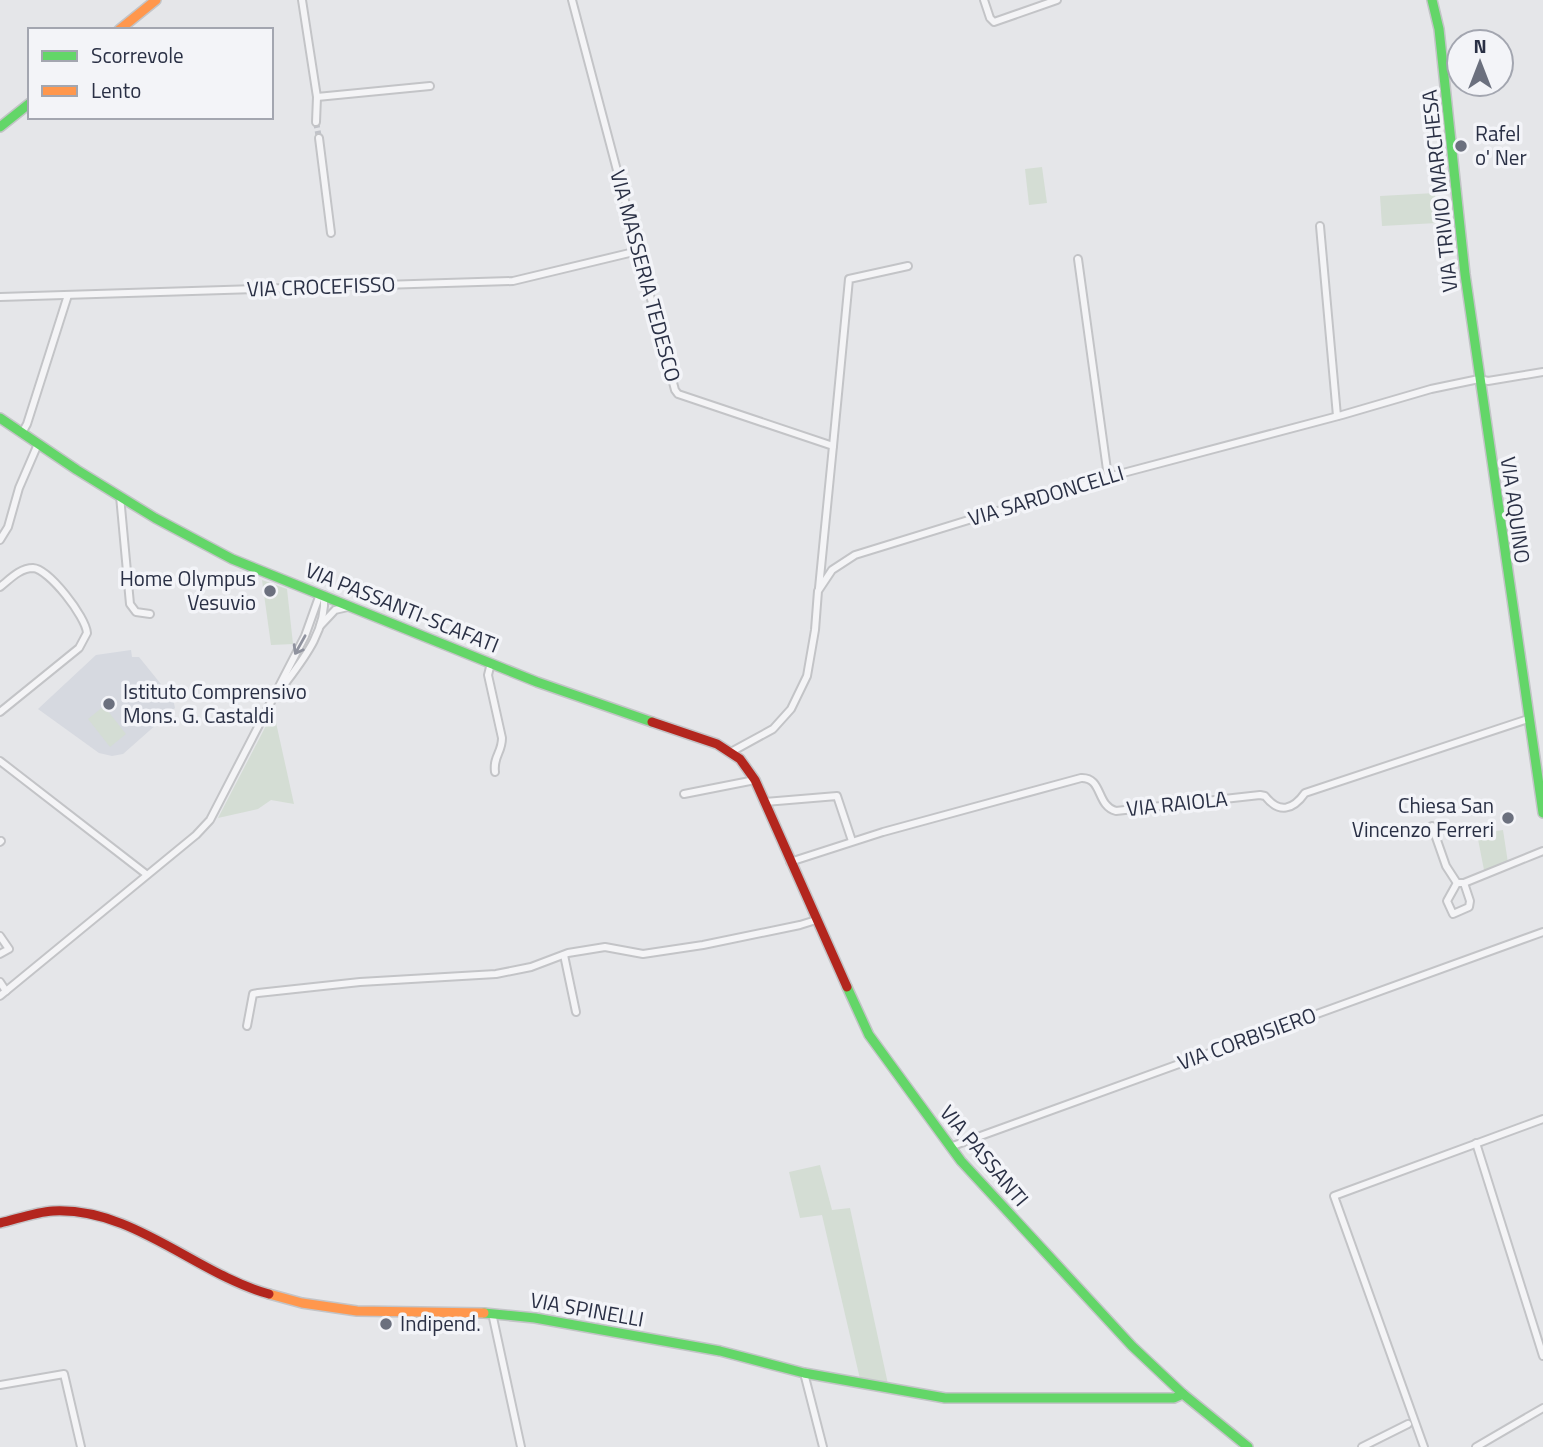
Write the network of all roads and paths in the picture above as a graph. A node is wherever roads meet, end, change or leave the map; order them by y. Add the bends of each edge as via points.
1 (156, 0) edge
2 (302, 0) edge
3 (572, 0) edge
4 (984, 0) edge
5 (1057, 0) edge
6 (1435, 2) edge
7 (121, 28) edge
8 (430, 86) dead end
9 (317, 97) junction
10 (28, 105) edge
11 (316, 122) tunnel mouth
12 (0, 127) edge
13 (319, 138) tunnel mouth
14 (1320, 226) dead end
15 (331, 233) dead end
16 (638, 251) junction
17 (1078, 259) dead end
18 (908, 266) dead end
19 (68, 295) junction
20 (0, 297) edge
21 (1543, 372) edge
22 (1479, 379) junction
23 (1337, 416) junction
24 (0, 418) edge
25 (22, 433) junction
26 (38, 444) junction
27 (834, 446) junction
28 (1108, 477) junction
29 (120, 496) junction
30 (0, 540) edge
31 (0, 587) edge
32 (818, 591) junction
33 (322, 594) junction
34 (353, 607) junction
35 (150, 614) dead end
36 (319, 627) junction
37 (491, 663) junction
38 (276, 696) junction
39 (0, 712) edge
40 (1528, 719) junction
41 (731, 752) junction
42 (0, 761) edge
43 (495, 772) dead end
44 (755, 780) junction
45 (684, 794) dead end
46 (765, 802) junction
47 (1543, 813) edge
48 (1432, 826) dead end
49 (775, 827) joint
50 (852, 841) junction
51 (1543, 851) edge
52 (790, 862) junction
53 (146, 874) junction
54 (1461, 883) junction
55 (816, 920) junction
56 (1543, 932) edge
57 (0, 936) edge
58 (0, 954) edge
59 (564, 955) junction
60 (0, 982) edge
61 (3, 994) edge
62 (576, 1012) dead end
63 (247, 1026) dead end
64 (1543, 1119) edge
65 (1476, 1143) junction
66 (950, 1147) junction
67 (0, 1223) edge
68 (492, 1313) junction
69 (1543, 1356) edge
70 (804, 1373) junction
71 (0, 1385) edge
72 (1183, 1394) junction
73 (1543, 1408) edge
74 (1408, 1424) dead end
75 (81, 1447) edge
76 (521, 1447) edge
77 (822, 1447) edge
78 (1248, 1447) edge
79 (1362, 1447) edge
80 (1423, 1447) edge
81 (1476, 1447) edge

1 - 7 street
2 - 9 street
3 - 16 street, VIA MASSERIA TEDESCO
4 - 5 street via 994,22
6 - 22 street, VIA TRIVIO MARCHESA
8 - 9 street
9 - 11 street
10 - 12 street
13 - 15 street
14 - 23 street
16 - 19 street, VIA CROCEFISSO via 513,281
16 - 27 street, VIA MASSERIA TEDESCO via 678,394
17 - 28 street
18 - 27 street via 849,279
19 - 20 street, VIA CROCEFISSO
19 - 25 street
21 - 22 street, VIA SARDONCELLI
22 - 23 street, VIA SARDONCELLI
22 - 40 street, VIA AQUINO
23 - 28 street, VIA SARDONCELLI
24 - 25 street, VIA PASSANTI-SCAFATI
25 - 26 street, VIA PASSANTI-SCAFATI
26 - 29 street, VIA PASSANTI-SCAFATI
26 - 30 street
27 - 32 street
28 - 32 street, VIA SARDONCELLI via 855,555 832,570
29 - 33 street, VIA PASSANTI-SCAFATI via 220,553
29 - 35 street via 130,604 136,611
31 - 39 street via 22,570 44,572 80,615 87,633 79,648
32 - 41 street via 807,676 791,709 773,729
33 - 34 street, VIA PASSANTI-SCAFATI
33 - 36 street via 325,603
33 -> 38 street
34 - 36 street via 335,611
34 - 37 street, VIA PASSANTI-SCAFATI
36 - 38 street via 310,651
37 - 41 street, VIA PASSANTI-SCAFATI
37 - 43 street via 488,675 502,738 493,760
38 - 53 street via 210,820
40 - 47 street, VIA AQUINO
40 - 50 street, VIA RAIOLA via 1305,793 1281,809 1260,795 1116,811 1105,805 1094,781 1081,778
41 - 44 street, VIA PASSANTI-SCAFATI
42 - 53 street
44 - 45 street
44 - 46 street, VIA PASSANTI-SCAFATI
46 - 49 street, VIA PASSANTI-SCAFATI
46 - 50 street via 836,796
48 - 54 street via 1446,866
49 - 52 street, VIA PASSANTI
50 - 52 street, VIA RAIOLA
51 - 54 street
52 - 55 street, VIA PASSANTI
53 - 61 street
54 - 54 street via 1469,907 1452,914 1447,901
55 - 59 street via 643,954 605,947
55 - 66 street, VIA PASSANTI via 869,1035
56 - 66 street, VIA CORBISIERO
57 - 58 street via 9,949
59 - 62 street
59 - 63 street via 496,974 258,993 253,995
60 - 61 street
64 - 65 street
65 - 69 street
65 - 80 street via 1334,1196
66 - 72 street, VIA PASSANTI via 1132,1346
67 - 68 street, VIA SPINELLI via 71,1211 114,1221 247,1288 302,1303 357,1311
68 - 70 street, VIA SPINELLI via 720,1351
68 - 76 street
70 - 72 street, VIA SPINELLI via 945,1398 1174,1398
70 - 77 street
71 - 75 street via 64,1374
72 - 78 street, VIA PASSANTI
73 - 81 street
74 - 79 street

